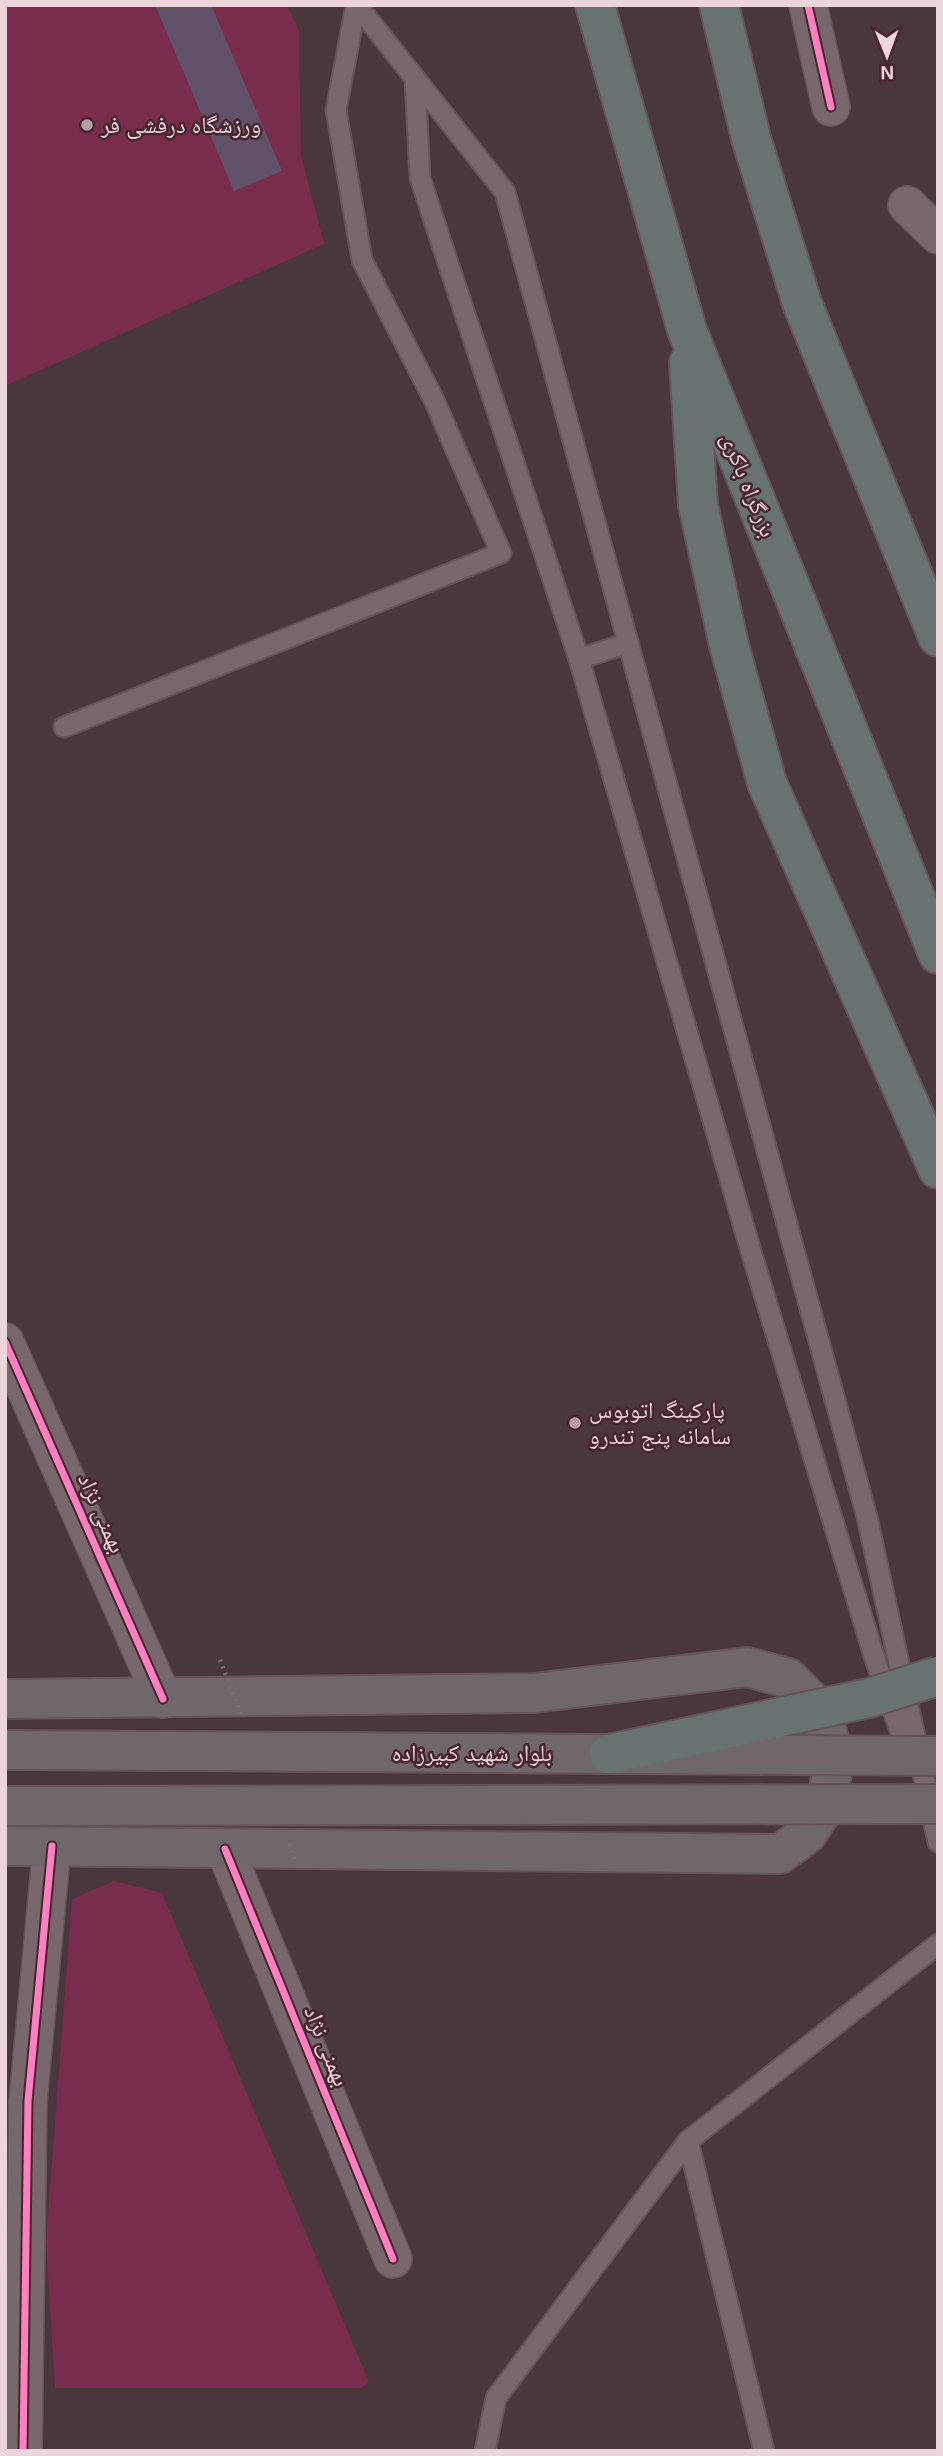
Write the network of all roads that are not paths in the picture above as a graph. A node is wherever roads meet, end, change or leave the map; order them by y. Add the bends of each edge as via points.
1 (356, 5) edge
2 (595, 5) edge
3 (719, 5) edge
4 (808, 5) edge
5 (415, 79) junction
6 (831, 107) dead end
7 (907, 205) dead end
8 (938, 234) edge
9 (687, 330) junction
10 (938, 636) edge
11 (628, 643) junction
12 (579, 659) junction
13 (64, 727) dead end
14 (938, 954) edge
15 (938, 1169) edge
16 (5, 1342) edge
17 (938, 1676) edge
18 (5, 1699) edge
19 (163, 1699) junction
20 (5, 1750) edge
21 (609, 1754) junction
22 (938, 1756) edge
23 (5, 1806) edge
24 (937, 1826) edge
25 (5, 1846) edge
26 (52, 1846) junction
27 (225, 1849) junction
28 (938, 1944) edge
29 (17, 2101) edge
30 (688, 2141) junction
31 (393, 2259) dead end
32 (17, 2443) edge
33 (485, 2451) edge
34 (764, 2451) edge

1 - 5 lane
1 - 13 lane via 336,110 362,260 434,400 501,553
2 - 9 highway, بزرگراه باکری
3 - 10 highway via 751,138 802,303
4 - 6 street
5 - 11 lane via 505,192
5 - 12 lane via 420,178
7 - 8 street
9 - 14 highway, بزرگراه باکری
9 - 15 highway via 698,505 729,645 767,783
11 - 12 lane
11 - 24 lane via 867,1517
12 - 24 lane via 873,1653
16 - 19 street, بهمنی نژاد
17 - 21 highway, bridge via 869,1698
18 - 19 main road
19 - 27 main road via 534,1693 747,1667 788,1678 813,1703 828,1735 833,1769 825,1804 807,1834 780,1854
20 - 21 main road, بلوار شهید کبیرزاده, bridge
21 - 22 main road, بلوار شهید کبیرزاده, bridge
23 - 24 main road, bridge
25 - 26 main road
26 - 27 main road
26 - 29 street
27 - 31 street, بهمنی نژاد
28 - 30 lane
29 - 32 street
30 - 33 lane via 496,2398
30 - 34 lane

